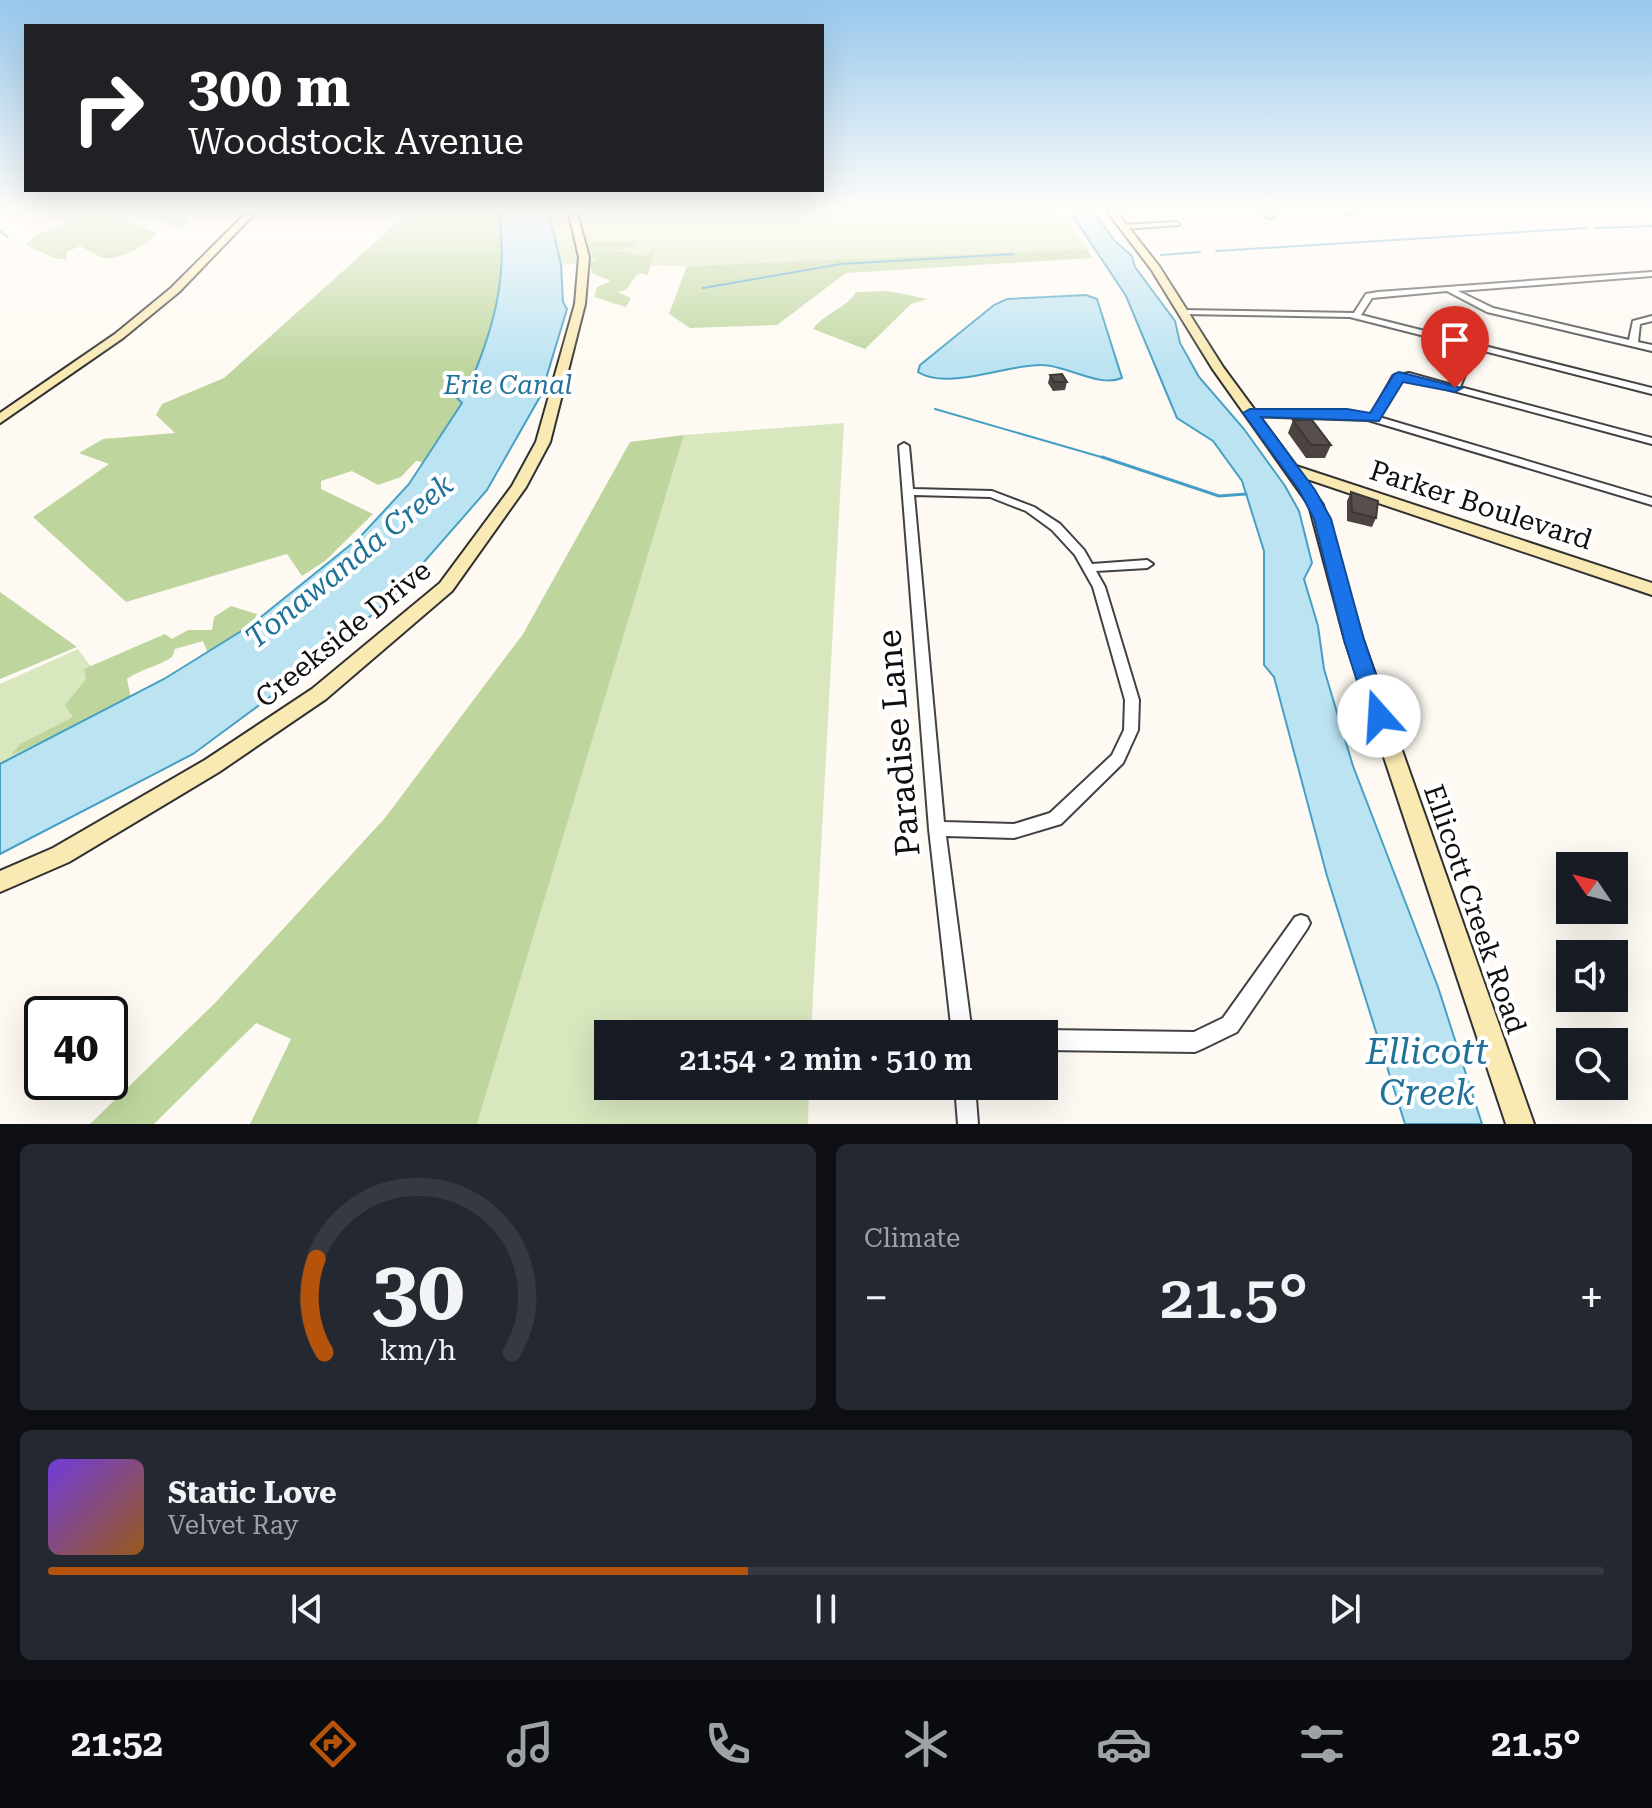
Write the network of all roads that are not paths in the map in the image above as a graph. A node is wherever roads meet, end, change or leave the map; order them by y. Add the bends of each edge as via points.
1 (201, 262) edge
2 (584, 262) edge
3 (1149, 262) edge
4 (1652, 274) edge
5 (1448, 289) junction
6 (1183, 312) junction
7 (1356, 316) junction
8 (1652, 318) edge
9 (1633, 344) junction
10 (1473, 346) junction
11 (1652, 348) edge
12 (1455, 388) junction
13 (1652, 391) edge
14 (1250, 413) junction
15 (1374, 418) junction
16 (0, 419) edge
17 (1652, 441) edge
18 (904, 446) dead end
19 (1293, 469) junction
20 (908, 492) junction
21 (1652, 502) edge
22 (1147, 564) dead end
23 (1088, 568) junction
24 (1652, 589) edge
25 (937, 829) junction
26 (0, 882) edge
27 (1301, 923) dead end
28 (960, 1020) edge
29 (1058, 1040) edge
30 (966, 1100) edge
31 (968, 1124) edge
32 (1520, 1124) edge

1 - 16 street via 163,300
2 - 26 street, Creekside Drive via 580,304 543,442 519,487 446,587 319,694 212,766 61,855
3 - 6 street, Ellicott Creek Road
4 - 5 street
5 - 7 street via 1373,295
5 - 9 street via 1490,310
6 - 7 street
6 - 14 street, Ellicott Creek Road
7 - 10 street
8 - 9 street via 1636,323
9 - 11 street
10 - 12 street
10 - 13 street
12 - 15 street via 1399,377
12 - 17 street
14 - 15 street
14 - 19 street, Ellicott Creek Road
15 - 21 street
18 - 20 street, Paradise Lane
19 - 24 street, Parker Boulevard
19 - 32 street, Ellicott Creek Road via 1322,519 1354,640
20 - 23 street via 978,492 1016,501 1056,527
20 - 25 street, Paradise Lane
22 - 23 street
23 - 25 street via 1099,587 1132,700 1131,730 1122,751 1055,819 1014,831
25 - 28 street, Paradise Lane
27 - 29 street via 1230,1025 1195,1042
30 - 31 street

